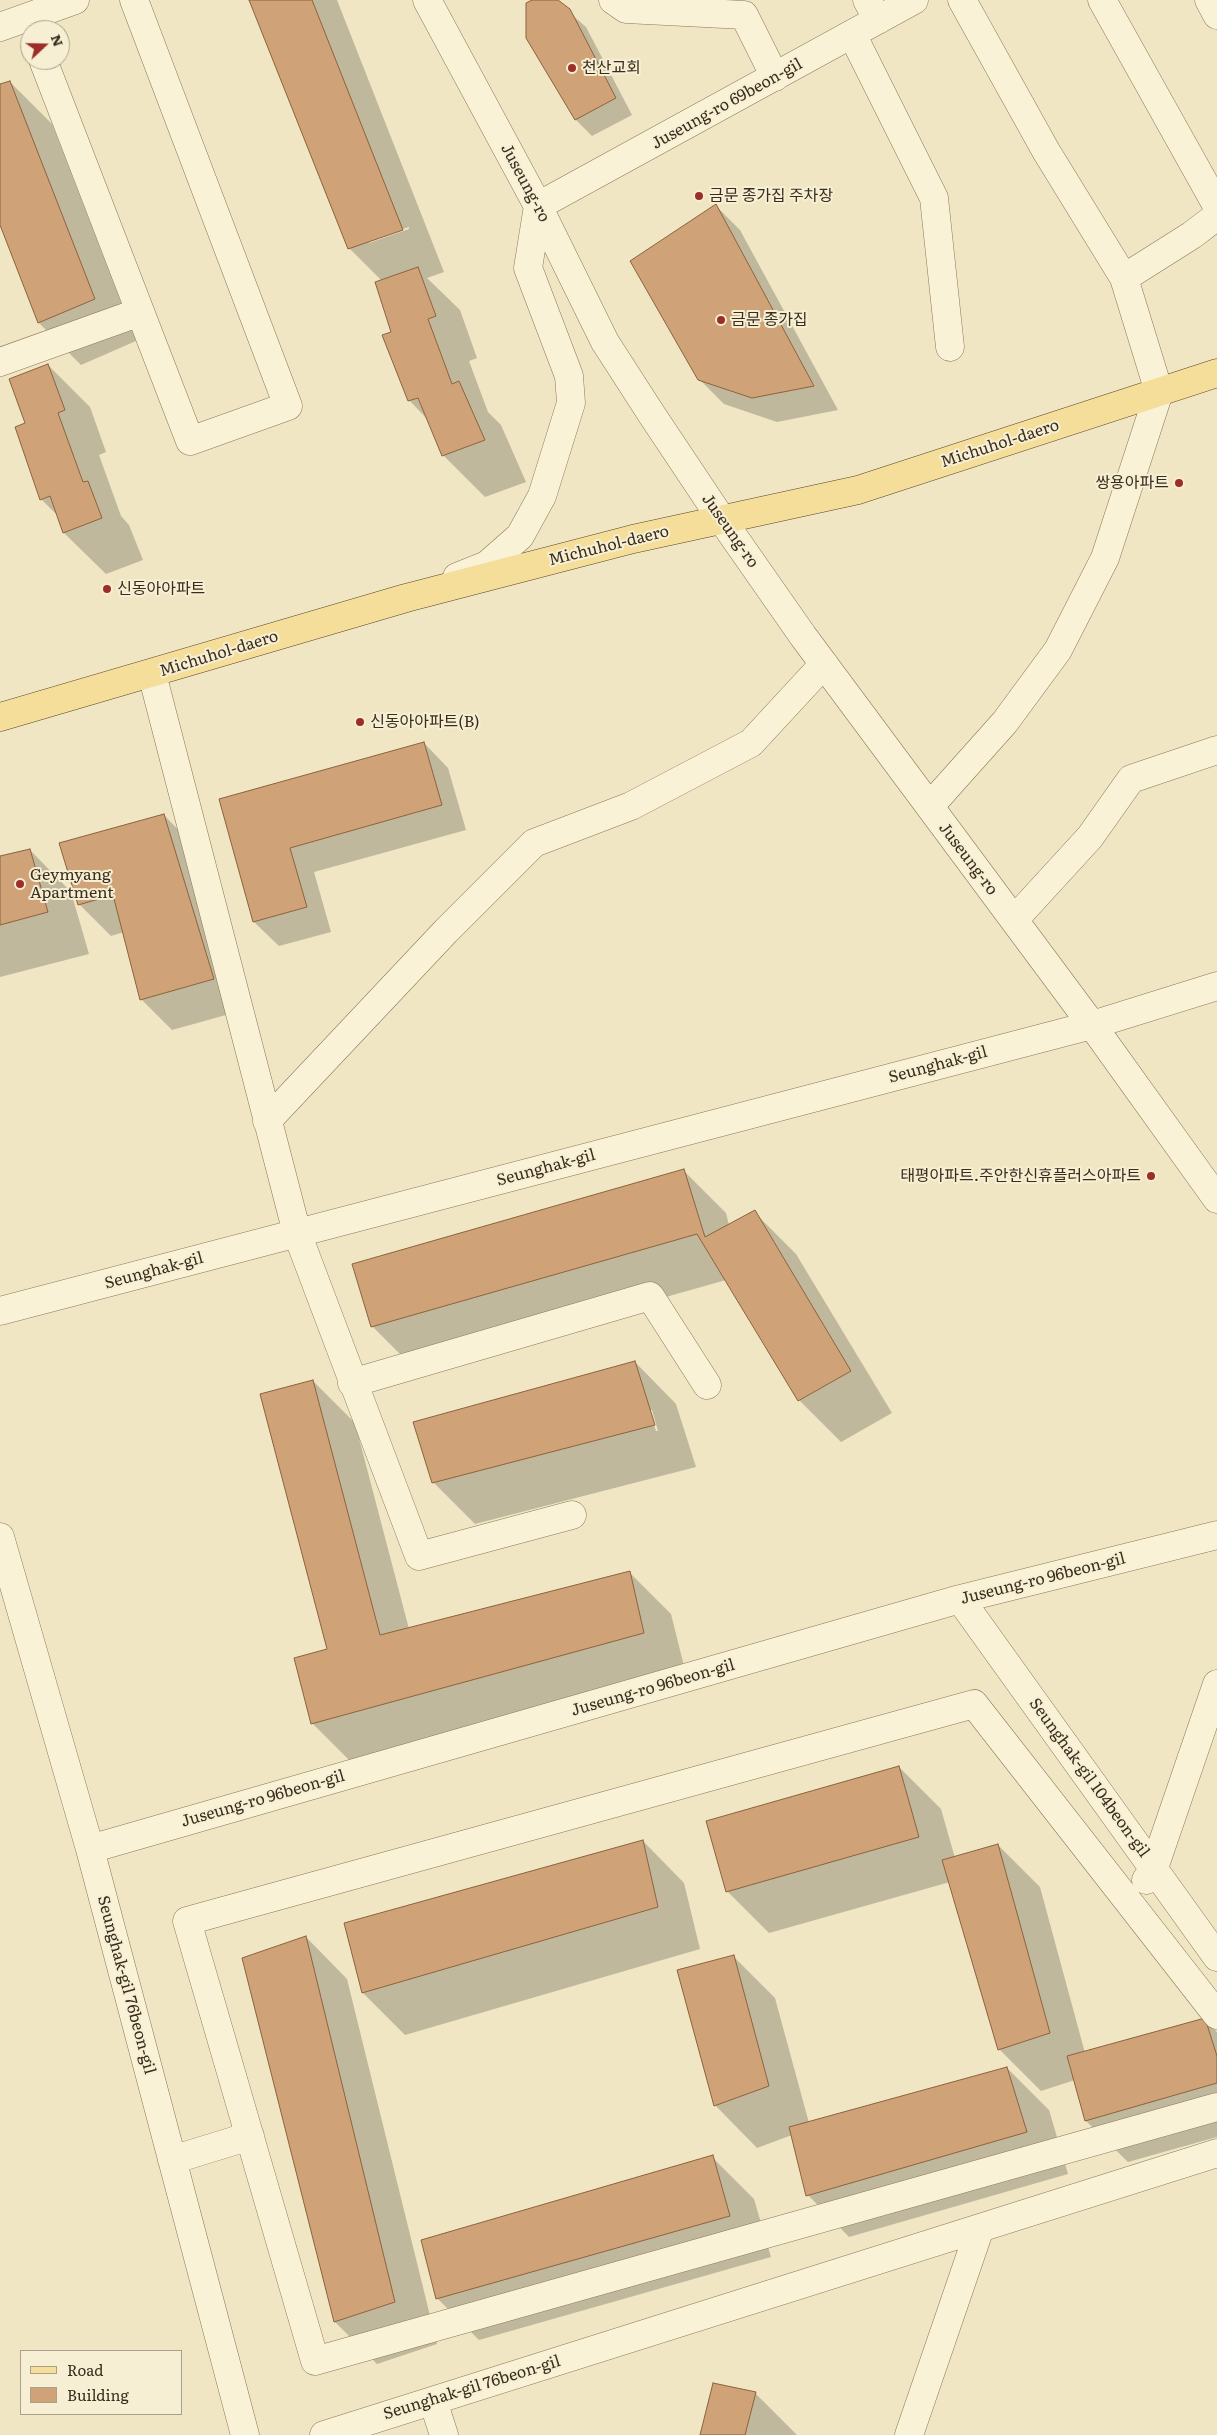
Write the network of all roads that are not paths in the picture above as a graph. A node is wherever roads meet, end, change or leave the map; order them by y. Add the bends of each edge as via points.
1 (75, 0) edge
2 (134, 0) edge
3 (427, 0) edge
4 (613, 0) edge
5 (914, 0) edge
6 (962, 0) edge
7 (1102, 0) edge
8 (1209, 0) edge
9 (745, 8) edge
10 (873, 10) edge
11 (1217, 14) edge
12 (26, 16) edge
13 (0, 27) edge
14 (852, 34) junction
15 (47, 70) edge
16 (776, 77) junction
17 (538, 206) junction
18 (1217, 206) edge
19 (1217, 216) edge
20 (1124, 278) junction
21 (140, 312) junction
22 (950, 347) dead end
23 (0, 362) edge
24 (1217, 374) edge
25 (1159, 392) junction
26 (722, 520) junction
27 (406, 598) junction
28 (824, 664) junction
29 (152, 674) junction
30 (0, 717) edge
31 (1217, 750) edge
32 (930, 806) junction
33 (1014, 920) junction
34 (1217, 986) edge
35 (1092, 1025) junction
36 (267, 1122) junction
37 (1217, 1199) edge
38 (298, 1233) junction
39 (0, 1311) edge
40 (352, 1383) junction
41 (707, 1386) dead end
42 (572, 1515) dead end
43 (1217, 1535) edge
44 (0, 1537) edge
45 (960, 1600) junction
46 (1217, 1684) edge
47 (90, 1849) junction
48 (1154, 1868) junction
49 (1130, 1903) junction
50 (1217, 1957) edge
51 (1217, 2015) edge
52 (1217, 2107) edge
53 (250, 2136) junction
54 (1217, 2153) edge
55 (172, 2160) junction
56 (980, 2228) junction
57 (433, 2401) junction
58 (245, 2435) edge
59 (324, 2435) edge
60 (444, 2435) edge
61 (909, 2435) edge

1 - 12 street
2 - 21 street via 288,406 190,441
3 - 17 street, Juseung-ro
4 - 9 street via 626,9
5 - 10 street, Juseung-ro 69beon-gil
6 - 20 street via 1046,151
7 - 18 street
8 - 11 street
9 - 16 street
10 - 14 street, Juseung-ro 69beon-gil
12 - 13 street
14 - 16 street, Juseung-ro 69beon-gil
14 - 22 street via 934,198
15 - 21 street
16 - 17 street, Juseung-ro 69beon-gil
17 - 26 street, Juseung-ro via 605,342
17 - 27 street via 528,268 569,376 571,403 542,496 520,536 487,565
19 - 20 street
20 - 25 street
21 - 23 street
24 - 25 main road, Michuhol-daero
25 - 26 main road, Michuhol-daero via 858,490
25 - 32 street via 1105,558 1058,650 1005,722
26 - 27 main road, Michuhol-daero via 633,539
26 - 28 street, Juseung-ro
27 - 29 main road, Michuhol-daero
28 - 32 street, Juseung-ro
28 - 36 street via 751,743 631,806 534,843 446,931
29 - 30 main road, Michuhol-daero
29 - 36 street
31 - 33 street via 1132,779 1090,837
32 - 33 street, Juseung-ro
33 - 35 street, Juseung-ro
34 - 35 street
35 - 37 street, Juseung-ro
35 - 38 street, Seunghak-gil
36 - 38 street
38 - 39 street, Seunghak-gil
38 - 40 street
40 - 41 street via 650,1296
40 - 42 street via 419,1556
43 - 45 street, Juseung-ro 96beon-gil
44 - 47 street, Seunghak-gil 76beon-gil
45 - 47 street, Juseung-ro 96beon-gil
45 - 48 street, Seunghak-gil 104beon-gil
46 - 48 street
47 - 55 street, Seunghak-gil 76beon-gil
48 - 49 street
48 - 50 street, Seunghak-gil 104beon-gil
49 - 51 street
49 - 53 street via 974,1704 187,1920
52 - 53 street via 315,2361
53 - 55 street
54 - 56 street, Seunghak-gil 76beon-gil
55 - 58 street, Seunghak-gil 76beon-gil
56 - 57 street, Seunghak-gil 76beon-gil
56 - 61 street
57 - 59 street, Seunghak-gil 76beon-gil
57 - 60 street

